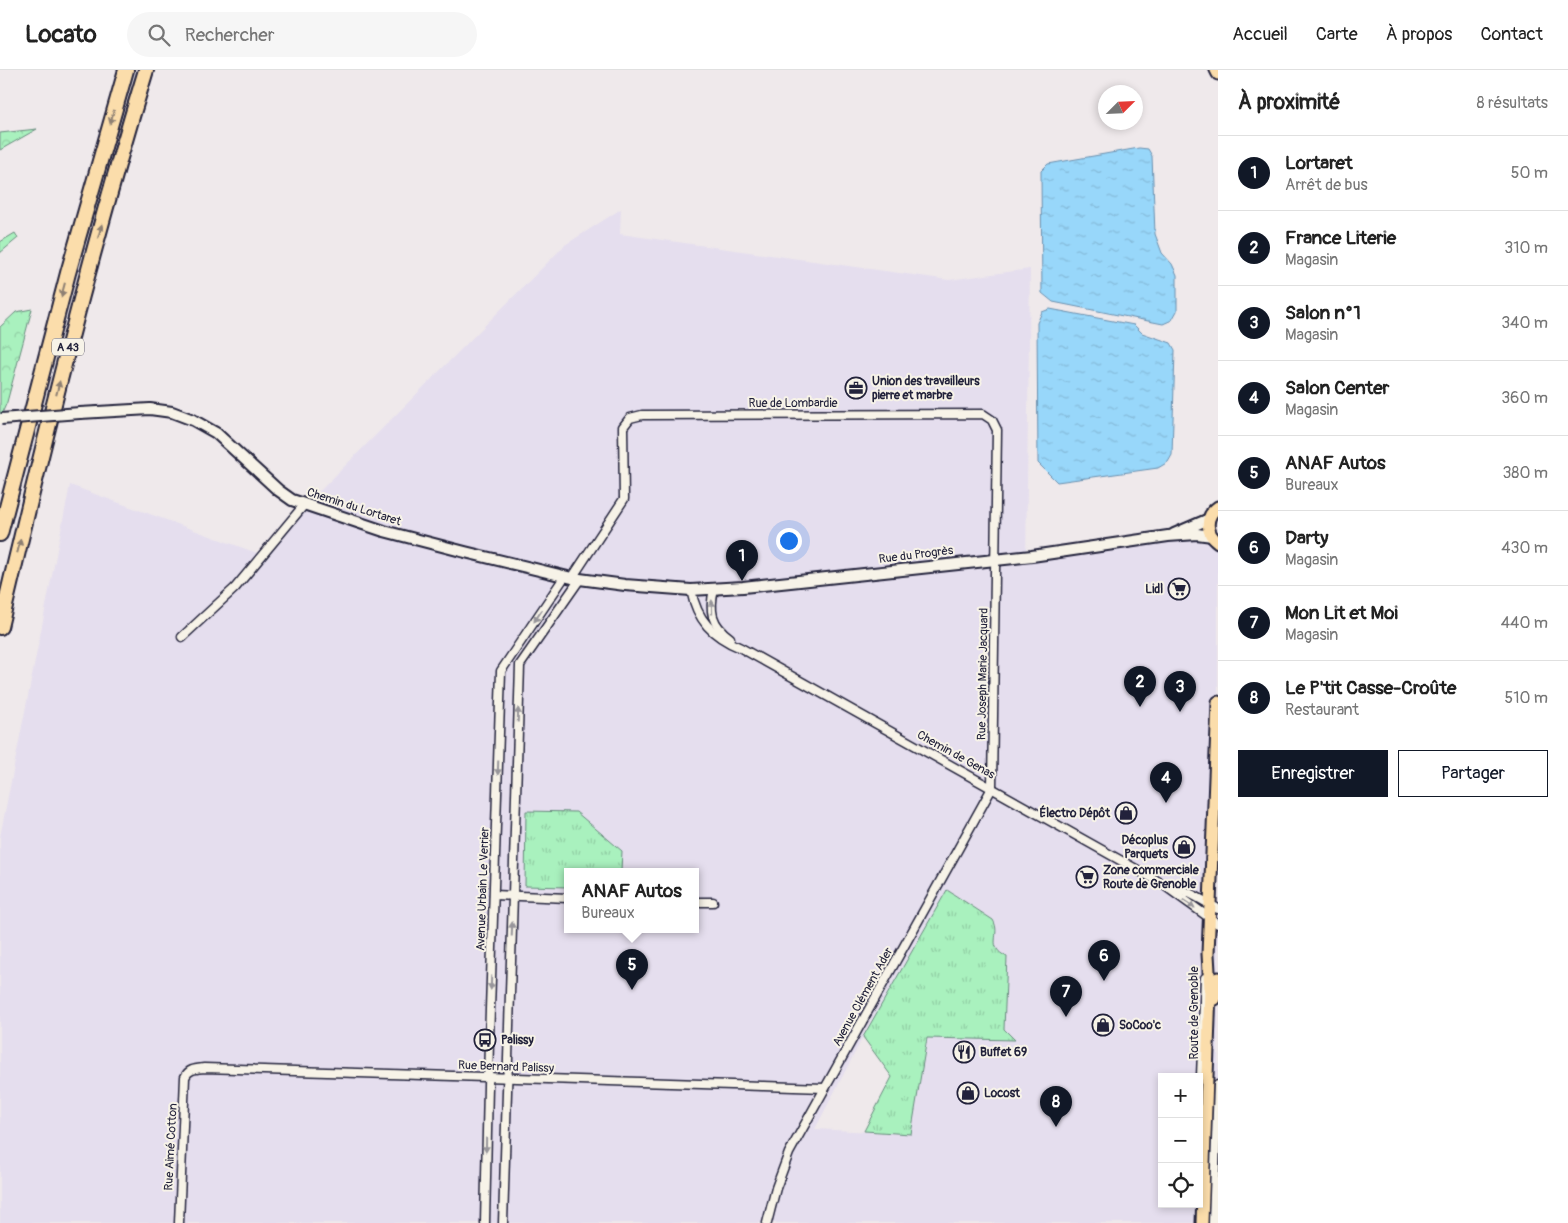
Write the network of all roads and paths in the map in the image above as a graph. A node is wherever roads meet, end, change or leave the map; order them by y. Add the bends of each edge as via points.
1 (126, 70) edge
2 (146, 70) edge
3 (1216, 70) edge
4 (1218, 74) edge
5 (0, 419) edge
6 (304, 505) junction
7 (1218, 507) edge
8 (1209, 519) junction
9 (0, 534) edge
10 (1168, 536) junction
11 (1215, 539) edge
12 (995, 559) junction
13 (572, 578) junction
14 (666, 588) joint
15 (714, 589) junction
16 (691, 590) junction
17 (0, 627) edge
18 (182, 637) dead end
19 (741, 648) junction
20 (1218, 702) edge
21 (992, 788) junction
22 (1161, 883) junction
23 (494, 895) junction
24 (513, 896) junction
25 (564, 898) edge
26 (699, 902) edge
27 (713, 902) dead end
28 (1214, 907) edge
29 (1214, 921) edge
30 (1208, 954) junction
31 (1218, 978) edge
32 (1218, 988) edge
33 (188, 1073) joint
34 (488, 1077) junction
35 (508, 1078) junction
36 (1218, 1085) edge
37 (824, 1088) junction
38 (1200, 1118) edge
39 (1197, 1208) edge
40 (179, 1223) edge
41 (485, 1223) edge
42 (502, 1223) edge
43 (767, 1223) edge
44 (1197, 1223) edge
45 (1202, 1223) edge
46 (1208, 1223) edge
47 (1213, 1223) edge

1 -> 9 highway, A 43 via 68,273
17 -> 2 highway, A 43 via 65,360
3 - 4 main road
5 - 6 main road, Chemin du Lortaret, bridge via 150,409 172,412 216,433 278,490
6 - 13 main road, Chemin du Lortaret via 384,531
6 - 18 street via 235,588
7 - 8 main road
8 - 10 main road, Rue du Progrès
8 - 11 main road via 1209,531
10 - 11 main road, Rue du Progrès via 1197,534
10 - 12 main road, Rue du Progrès
12 - 13 street, Rue de Lombardie via 997,430 992,420 983,414 642,415 630,418 623,427 624,499
12 - 15 main road, Rue du Progrès
12 - 21 street, Rue Joseph Marie Jacquard
13 - 14 main road, Chemin du Lortaret
13 -> 23 street, Avenue Urbain Le Verrier via 502,671
24 -> 13 street via 520,665
14 - 16 main road, Rue du Progrès
15 - 16 main road, Rue du Progrès
19 -> 15 street, Chemin de Genas via 717,627 711,608
16 - 19 street, Chemin de Genas via 696,612 707,627
19 - 21 street, Chemin de Genas
20 - 28 main road, Route de Grenoble
21 - 22 street, Chemin de Genas
21 - 37 street, Avenue Clément Ader
22 - 28 street, Chemin de Genas via 1175,886
22 -> 29 street, Chemin de Genas
23 - 24 street
23 -> 34 street, Avenue Urbain Le Verrier
24 - 25 street
35 -> 24 street
26 - 27 street
28 - 29 main road, Route de Grenoble
29 - 30 main road, Route de Grenoble
30 - 38 street, Route de Grenoble
30 - 45 main road, Route de Grenoble via 1210,988
31 - 32 main road, Route de Grenoble
32 - 46 main road, Route de Grenoble via 1214,1002
33 - 34 street, Rue Bernard Palissy via 204,1068
33 - 40 street, Rue Aimé Cotton via 184,1087
34 - 35 street, Rue Bernard Palissy
34 -> 41 street, Avenue Urbain Le Verrier
35 - 37 street, Rue Bernard Palissy
35 - 42 street
36 - 47 street
37 - 43 street, Avenue Clément Ader via 789,1153
39 - 44 street

